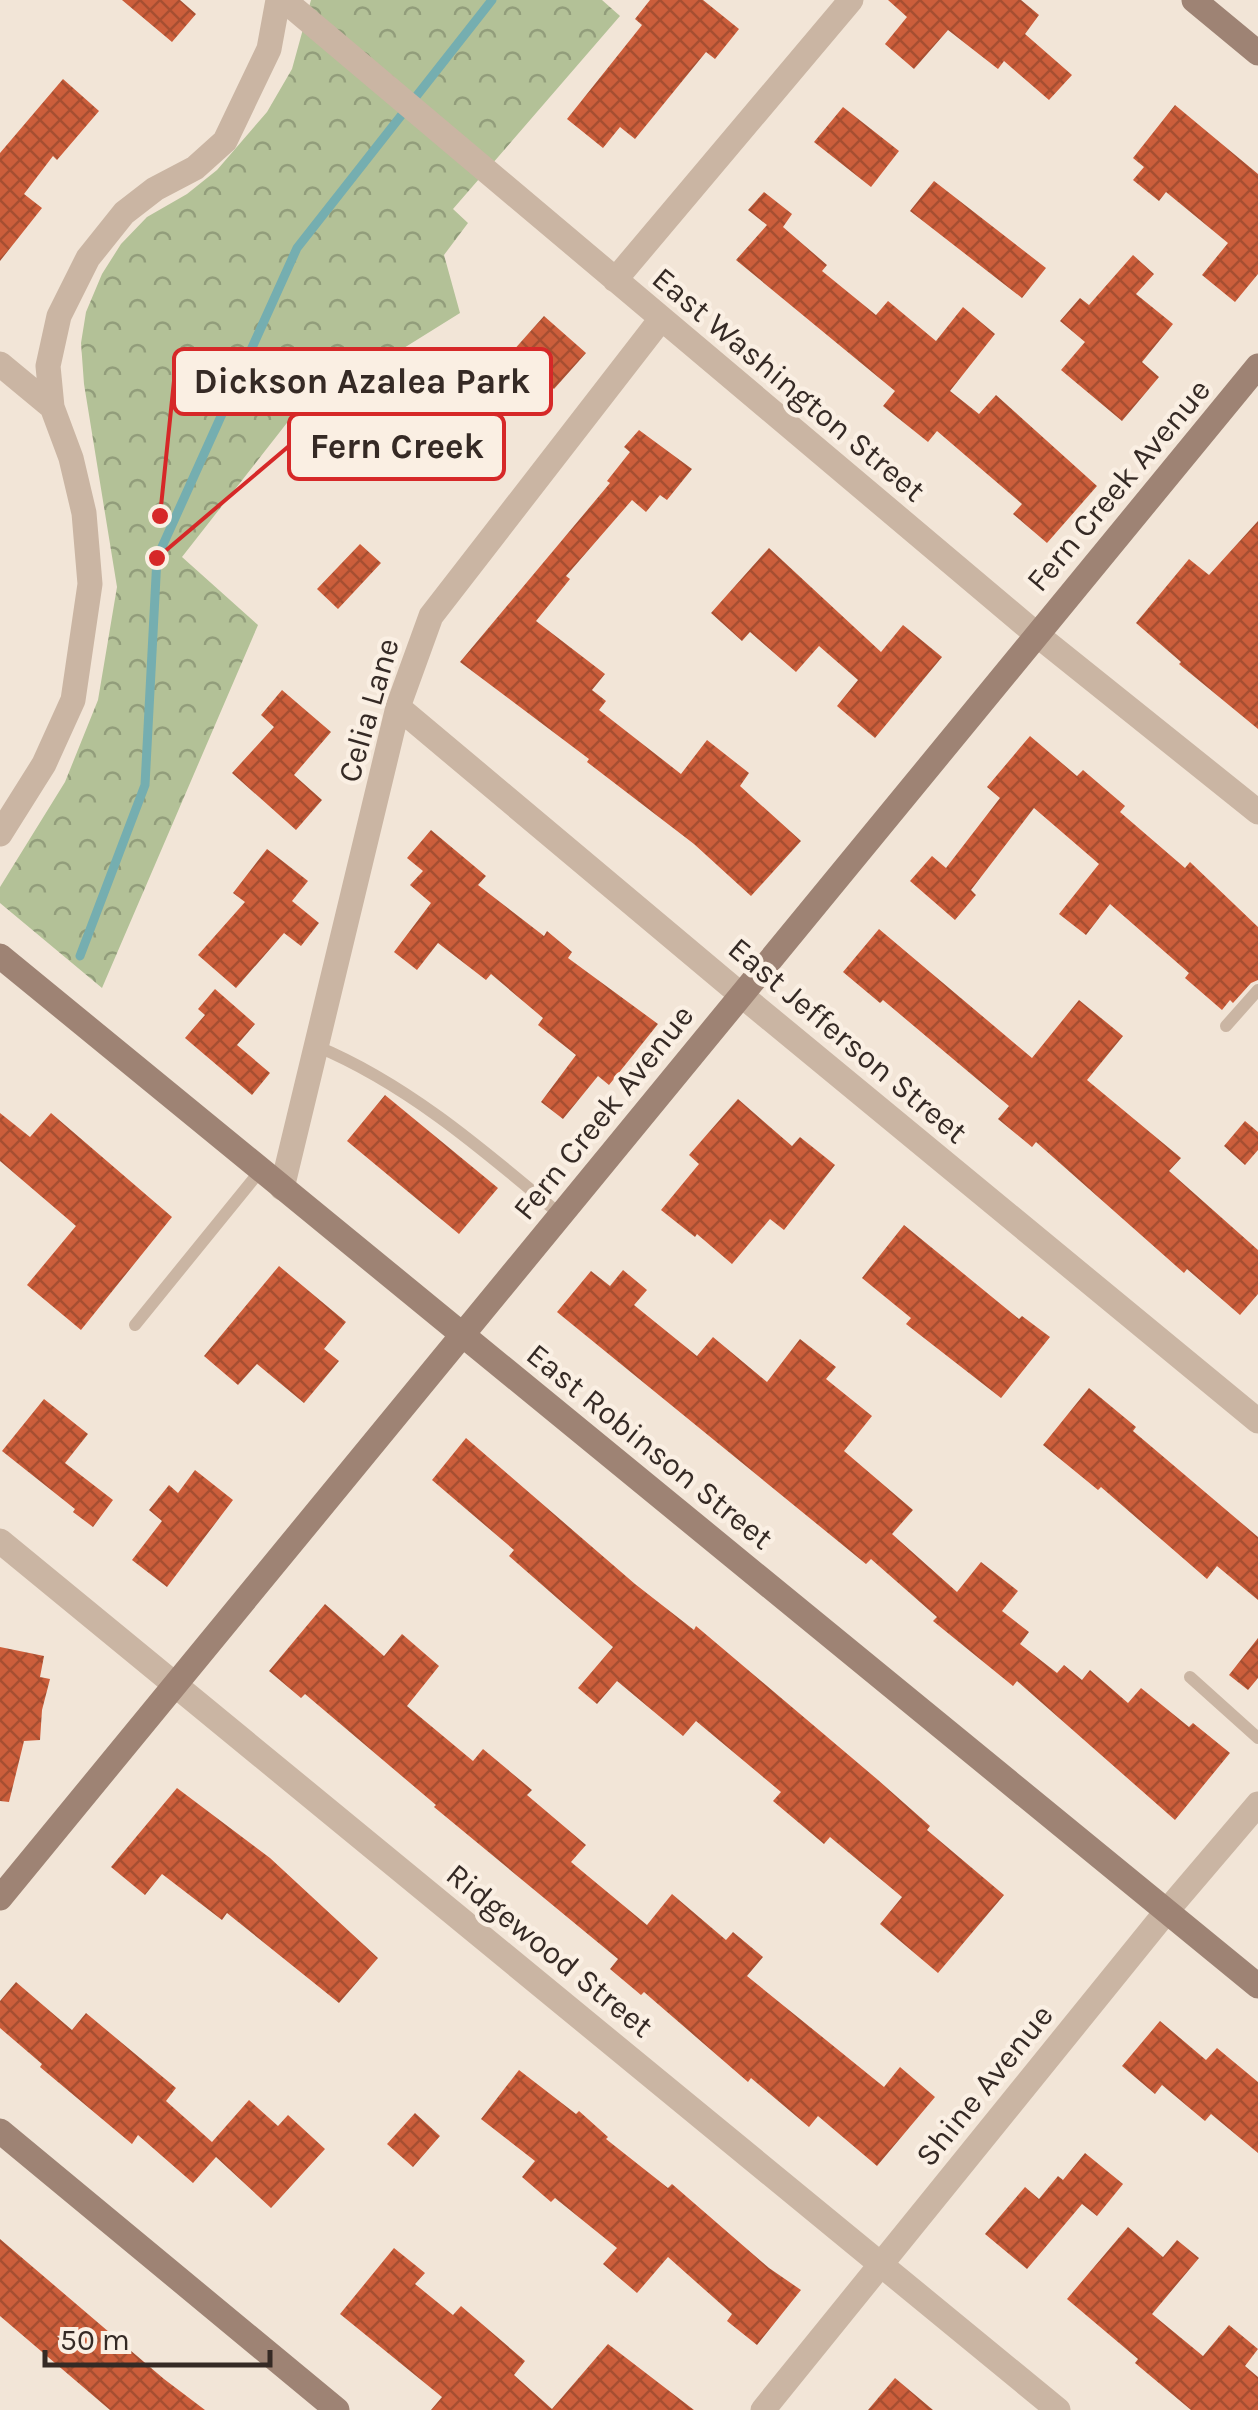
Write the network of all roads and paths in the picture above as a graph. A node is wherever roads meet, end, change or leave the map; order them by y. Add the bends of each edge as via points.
1 (281, 0) edge
2 (851, 0) edge
3 (1194, 0) edge
4 (1258, 54) edge
5 (615, 280) junction
6 (661, 319) junction
7 (0, 364) edge
8 (1258, 366) edge
9 (52, 408) junction
10 (1036, 634) junction
11 (398, 707) junction
12 (1258, 812) edge
13 (0, 834) edge
14 (0, 956) edge
15 (1258, 990) edge
16 (740, 994) junction
17 (1226, 1026) dead end
18 (316, 1046) junction
19 (260, 1171) junction
20 (282, 1188) junction
21 (562, 1216) junction
22 (135, 1325) dead end
23 (464, 1335) junction
24 (1258, 1421) edge
25 (0, 1541) edge
26 (1190, 1677) dead end
27 (176, 1684) junction
28 (1258, 1738) edge
29 (1258, 1804) edge
30 (0, 1898) edge
31 (1166, 1912) junction
32 (1258, 1986) edge
33 (0, 2131) edge
34 (880, 2265) junction
35 (338, 2410) edge
36 (763, 2410) edge
37 (1058, 2410) edge

1 - 5 street, East Washington Street
1 - 9 street via 269,49 225,141 124,213 88,258 59,316 48,366
2 - 5 street
3 - 4 street
5 - 6 street, East Washington Street
6 - 10 street, East Washington Street
6 - 11 street, Celia Lane via 431,616
7 - 9 street
8 - 10 street, Fern Creek Avenue
9 - 13 street via 84,513 90,584 73,700 44,764
10 - 12 street, East Washington Street
10 - 16 street, Fern Creek Avenue
11 - 16 street, East Jefferson Street
11 - 18 street, Celia Lane
14 - 19 street, East Robinson Street
15 - 17 lane
16 - 21 street, Fern Creek Avenue
16 - 24 street, East Jefferson Street
18 - 20 street, Celia Lane
18 - 21 lane via 354,1062 480,1147
19 - 20 street, East Robinson Street
19 - 22 lane
20 - 23 street, East Robinson Street
21 - 23 street, Fern Creek Avenue
23 - 27 street, Fern Creek Avenue
23 - 31 street, East Robinson Street
25 - 27 street, Ridgewood Street
26 - 28 lane
27 - 30 street, Fern Creek Avenue
27 - 34 street, Ridgewood Street
29 - 31 street, Shine Avenue
31 - 32 street, East Robinson Street
31 - 34 street, Shine Avenue
33 - 35 street
34 - 36 street, Shine Avenue
34 - 37 street, Ridgewood Street

